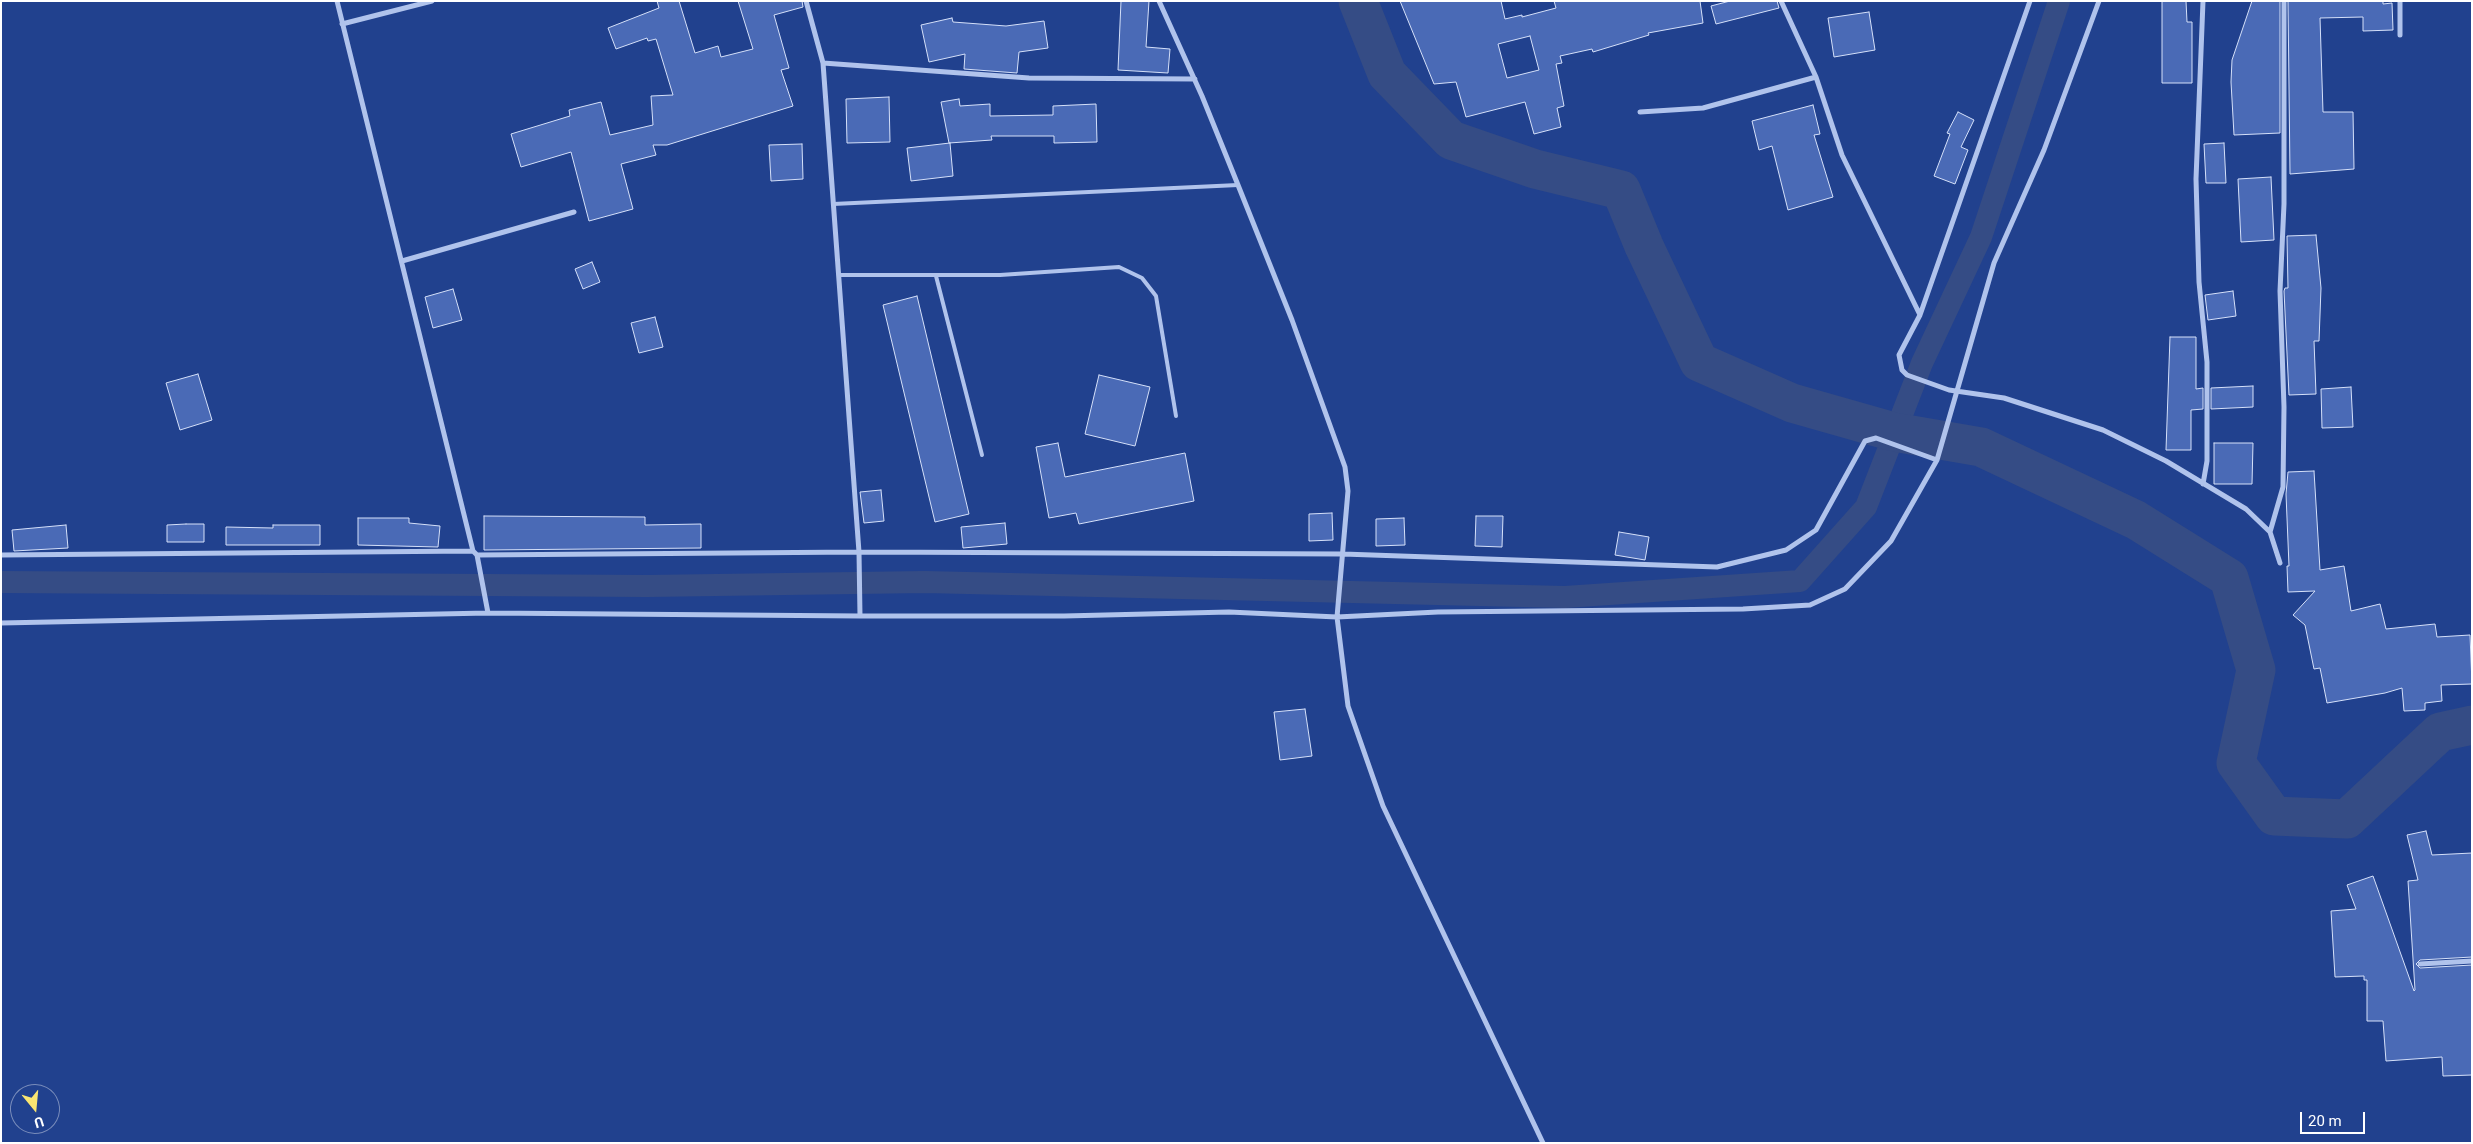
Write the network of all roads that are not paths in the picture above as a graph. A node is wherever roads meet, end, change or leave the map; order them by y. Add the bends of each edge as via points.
1 (337, 1) edge
2 (432, 1) edge
3 (806, 1) edge
4 (1159, 1) edge
5 (1782, 1) edge
6 (2030, 1) edge
7 (2099, 1) edge
8 (2203, 1) edge
9 (2284, 1) edge
10 (2400, 1) edge
11 (342, 24) junction
12 (2400, 35) dead end
13 (823, 63) junction
14 (1816, 77) junction
15 (1195, 80) junction
16 (1640, 112) dead end
17 (1238, 185) junction
18 (833, 204) junction
19 (574, 212) dead end
20 (402, 261) junction
21 (838, 275) junction
22 (936, 276) junction
23 (1920, 315) junction
24 (1956, 391) junction
25 (1176, 416) dead end
26 (982, 455) dead end
27 (1937, 460) junction
28 (2203, 484) junction
29 (2270, 532) junction
30 (475, 553) junction
31 (1343, 554) junction
32 (1, 555) edge
33 (859, 555) junction
34 (2280, 563) dead end
35 (488, 613) junction
36 (860, 616) junction
37 (1336, 617) junction
38 (1, 623) edge
39 (2472, 961) edge
40 (2420, 964) dead end
41 (1542, 1143) edge

1 - 11 street
2 - 11 street
3 - 13 street
4 - 15 street
5 - 14 street
6 - 23 street
7 - 24 street via 2044,150 1994,263
8 - 28 street via 2196,179 2199,282 2207,362 2207,461
9 - 29 street via 2284,204 2280,291 2284,407 2282,487
10 - 12 street
11 - 20 street
13 - 15 street via 1029,78
13 - 18 street
14 - 16 street via 1703,108
14 - 23 street via 1842,155
15 - 17 street
17 - 18 lane
17 - 31 street via 1346,467 1348,491
18 - 21 street
19 - 20 street
20 - 30 street
21 - 22 lane
21 - 33 street
22 - 25 lane via 1049,273 1119,267 1142,278 1156,296
22 - 26 lane
23 - 24 street via 1898,355 1902,370 1907,375
24 - 27 street
24 - 28 street via 2004,398 2103,430 2166,461
27 - 31 street via 1876,438 1865,440 1816,530 1786,550 1717,567
27 - 37 street via 1891,541 1845,589 1810,605
28 - 29 street via 2246,510
29 - 34 street
30 - 32 street
30 - 33 street
30 - 35 street
31 - 33 street
31 - 37 street
33 - 36 street
35 - 36 street
35 - 38 street
36 - 37 street via 1229,612
37 - 41 street via 1348,706 1383,806
39 - 40 street

